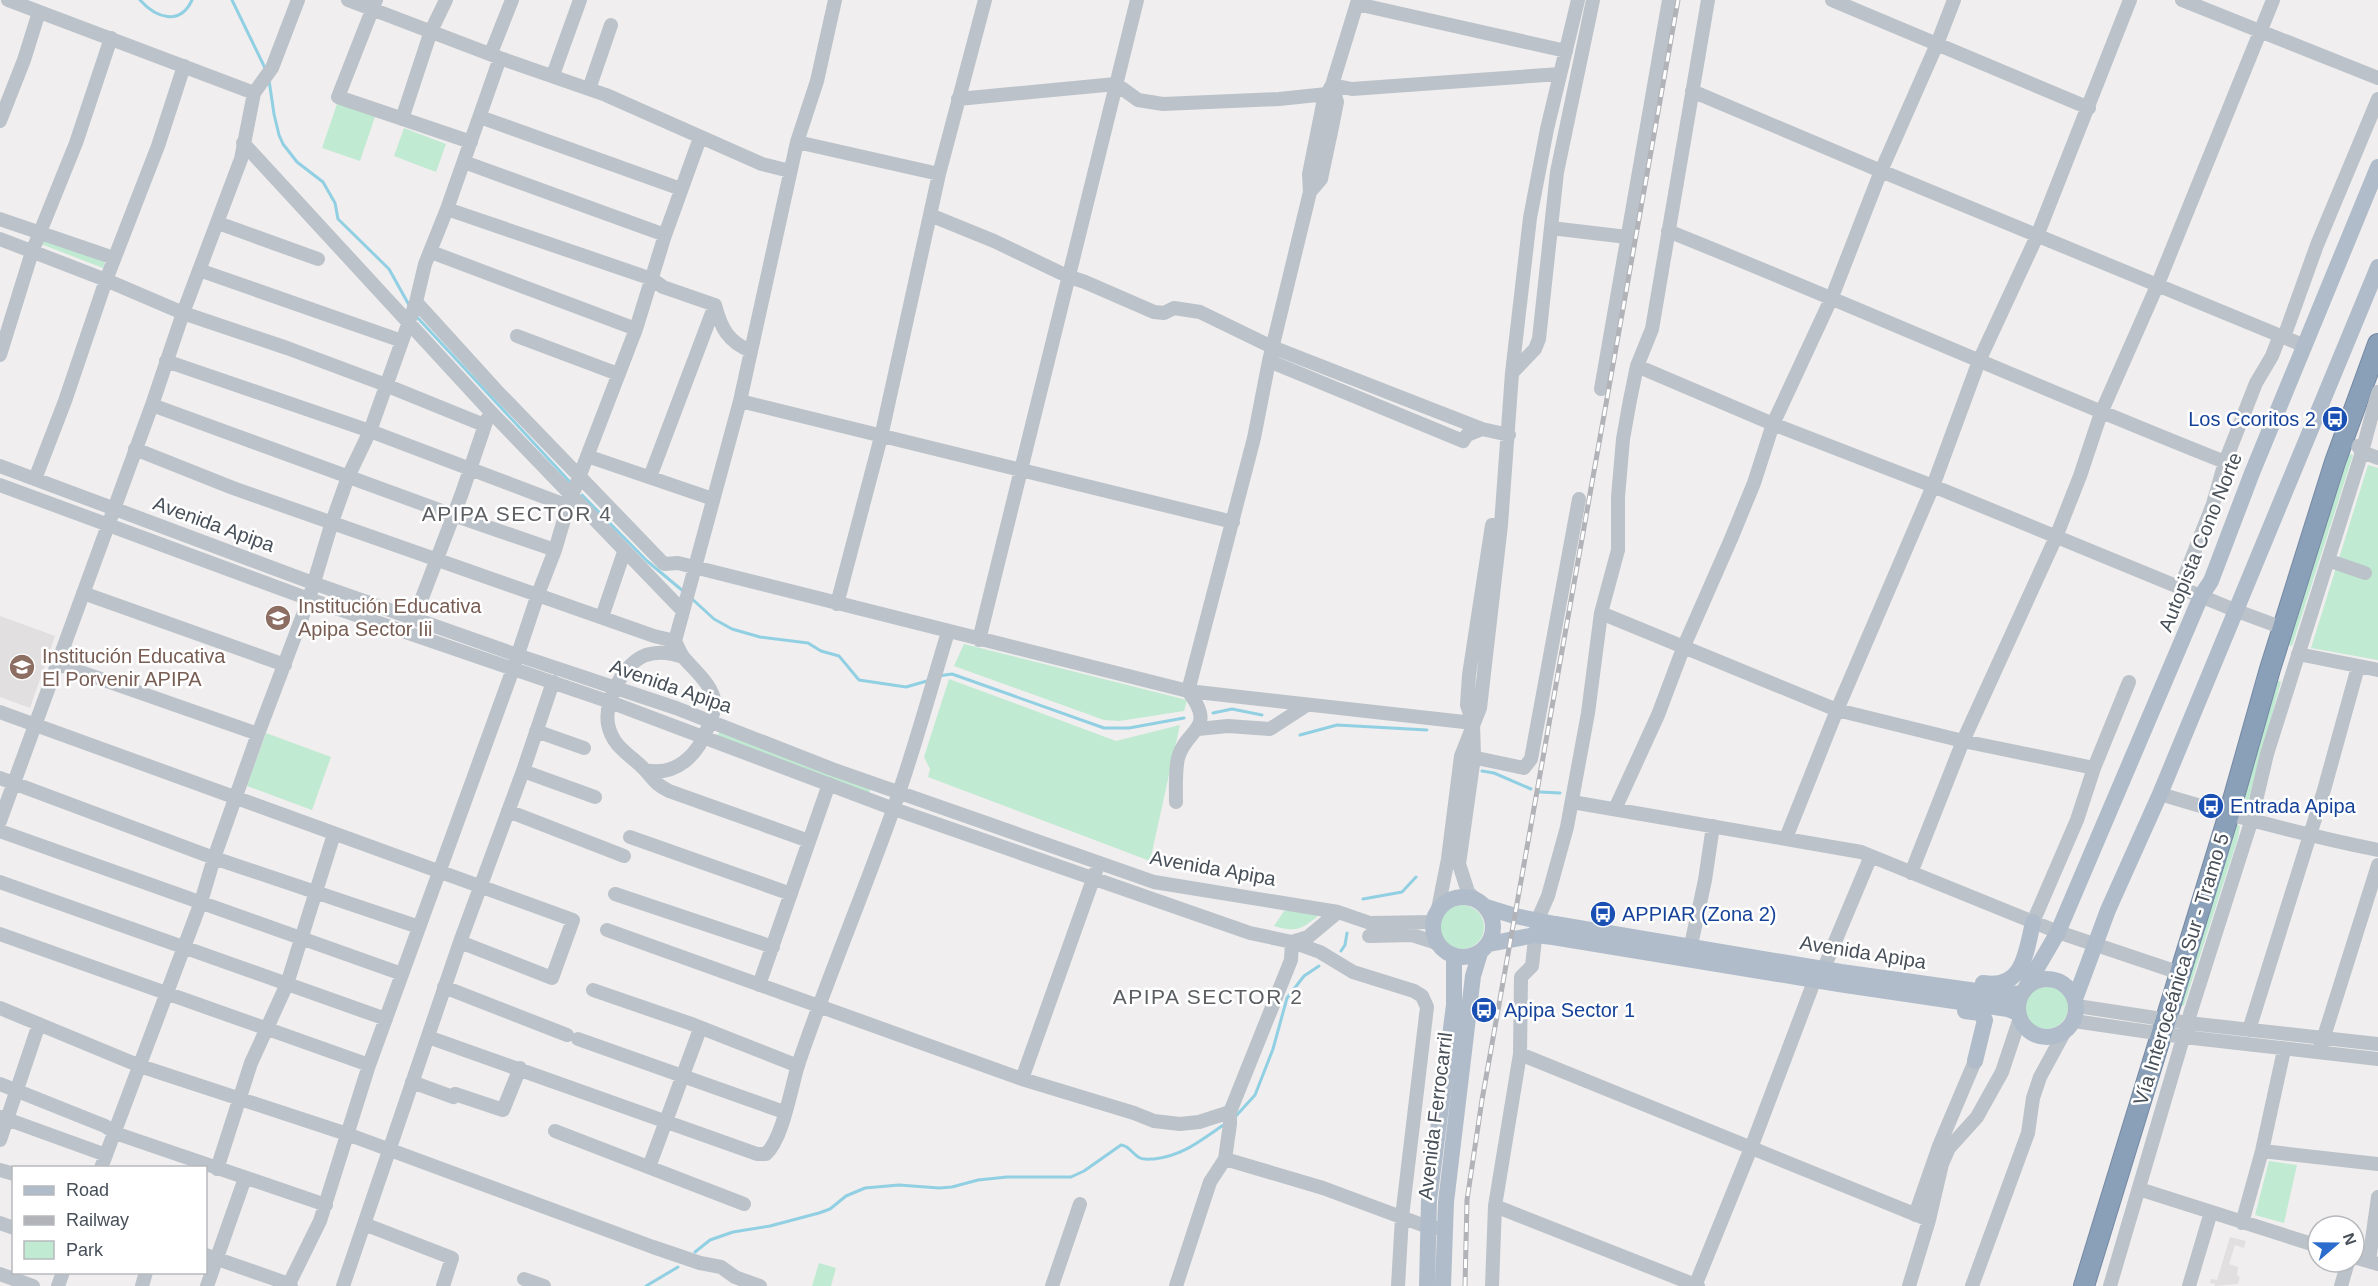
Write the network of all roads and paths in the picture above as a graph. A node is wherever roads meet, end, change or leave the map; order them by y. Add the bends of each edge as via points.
1 (8, 0) edge
2 (298, 0) edge
3 (348, 0) edge
4 (446, 0) edge
5 (512, 0) edge
6 (580, 0) edge
7 (835, 0) edge
8 (985, 0) edge
9 (1137, 0) edge
10 (1578, 0) edge
11 (1593, 0) edge
12 (1668, 0) edge
13 (1708, 0) edge
14 (1832, 0) edge
15 (1954, 0) edge
16 (2130, 0) edge
17 (2182, 0) edge
18 (2273, 0) edge
19 (1358, 2) edge
20 (374, 4) edge
21 (39, 12) junction
22 (611, 25) dead end
23 (431, 31) junction
24 (2260, 31) junction
25 (111, 38) junction
26 (1937, 44) junction
27 (1566, 51) junction
28 (496, 56) junction
29 (184, 66) junction
30 (1560, 74) junction
31 (553, 75) junction
32 (2378, 78) edge
33 (1116, 84) junction
34 (589, 89) junction
35 (1330, 90) junction
36 (1692, 91) junction
37 (254, 93) junction
38 (958, 99) junction
39 (2378, 99) edge
40 (2089, 108) junction
41 (480, 117) junction
42 (402, 119) junction
43 (0, 121) edge
44 (700, 138) junction
45 (471, 142) junction
46 (797, 142) junction
47 (243, 143) junction
48 (464, 162) junction
49 (2378, 167) edge
50 (790, 171) junction
51 (1881, 171) junction
52 (939, 174) junction
53 (681, 189) junction
54 (447, 209) junction
55 (930, 215) junction
56 (0, 219) edge
57 (218, 223) junction
58 (1551, 228) junction
59 (1668, 231) junction
60 (40, 232) junction
61 (665, 236) junction
62 (2037, 236) junction
63 (1627, 237) junction
64 (0, 239) edge
65 (32, 252) junction
66 (431, 252) junction
67 (114, 258) junction
68 (318, 259) dead end
69 (2378, 267) edge
70 (199, 270) junction
71 (1067, 276) junction
72 (652, 279) junction
73 (106, 280) junction
74 (2157, 286) junction
75 (1832, 297) junction
76 (416, 302) junction
77 (715, 305) junction
78 (183, 313) junction
79 (407, 323) junction
80 (636, 329) junction
81 (517, 336) dead end
82 (2282, 336) junction
83 (402, 341) junction
84 (2378, 344) edge
85 (2305, 346) junction
86 (1272, 347) junction
87 (751, 351) junction
88 (0, 355) edge
89 (166, 361) junction
90 (1979, 361) junction
91 (1269, 362) junction
92 (1637, 366) junction
93 (1512, 373) junction
94 (618, 374) junction
95 (386, 386) junction
96 (1601, 389) dead end
97 (2378, 392) edge
98 (740, 400) junction
99 (152, 405) junction
100 (490, 411) junction
101 (2101, 413) junction
102 (1773, 424) junction
103 (484, 425) junction
104 (1482, 429) junction
105 (370, 431) junction
106 (1509, 435) junction
107 (881, 437) junction
108 (2343, 440) junction
109 (135, 449) junction
110 (2362, 452) junction
111 (587, 456) junction
112 (2378, 458) edge
113 (2225, 462) junction
114 (0, 466) edge
115 (469, 469) junction
116 (1022, 470) junction
117 (348, 477) junction
118 (580, 477) junction
119 (650, 477) junction
120 (36, 479) junction
121 (0, 485) edge
122 (1933, 486) junction
123 (712, 499) junction
124 (1579, 500) dead end
125 (570, 501) junction
126 (2213, 504) junction
127 (114, 509) junction
128 (2237, 514) junction
129 (453, 515) junction
130 (332, 522) junction
131 (1233, 522) junction
132 (108, 526) junction
133 (2056, 537) junction
134 (555, 550) junction
135 (624, 552) junction
136 (436, 560) junction
137 (2336, 563) dead end
138 (694, 568) junction
139 (2366, 573) dead end
140 (314, 583) junction
141 (2180, 588) junction
142 (83, 593) junction
143 (538, 594) junction
144 (2201, 596) junction
145 (309, 599) junction
146 (837, 604) junction
147 (682, 610) junction
148 (2237, 611) junction
149 (1601, 613) junction
150 (602, 617) junction
151 (414, 619) junction
152 (2283, 628) junction
153 (948, 632) junction
154 (979, 640) junction
155 (675, 641) junction
156 (1684, 646) junction
157 (517, 655) junction
158 (683, 657) junction
159 (2272, 660) junction
160 (2296, 660) junction
161 (58, 664) junction
162 (285, 665) junction
163 (2358, 666) junction
164 (513, 669) junction
165 (2378, 670) edge
166 (553, 682) junction
167 (2129, 682) dead end
168 (615, 688) junction
169 (1188, 691) junction
170 (610, 702) junction
171 (1307, 705) junction
172 (1837, 710) junction
173 (0, 712) edge
174 (710, 721) junction
175 (1473, 723) junction
176 (35, 724) junction
177 (1198, 729) junction
178 (536, 731) junction
179 (258, 734) junction
180 (704, 737) junction
181 (1963, 741) junction
182 (584, 748) dead end
183 (1467, 757) junction
184 (2094, 768) junction
185 (645, 770) junction
186 (523, 771) junction
187 (0, 778) edge
188 (14, 783) junction
189 (829, 784) junction
190 (899, 792) junction
191 (2160, 794) junction
192 (595, 797) dead end
193 (236, 798) junction
194 (1176, 802) dead end
195 (1572, 802) junction
196 (894, 809) junction
197 (1615, 809) junction
198 (507, 811) junction
199 (2229, 814) junction
200 (0, 821) edge
201 (2251, 822) junction
202 (1713, 826) junction
203 (0, 831) edge
204 (334, 834) junction
205 (630, 837) dead end
206 (2309, 837) junction
207 (1786, 838) junction
208 (809, 841) junction
209 (2378, 850) edge
210 (624, 856) dead end
211 (1871, 856) junction
212 (214, 858) junction
213 (1098, 863) junction
214 (2378, 865) edge
215 (440, 872) junction
216 (1911, 873) junction
217 (1094, 879) junction
218 (0, 882) edge
219 (480, 886) junction
220 (315, 892) junction
221 (615, 894) dead end
222 (792, 894) junction
223 (201, 902) junction
224 (1480, 903) junction
225 (1338, 912) junction
226 (1436, 916) junction
227 (2033, 922) junction
228 (419, 927) junction
229 (1536, 928) junction
230 (607, 930) dead end
231 (1370, 930) junction
232 (2058, 932) junction
233 (0, 934) edge
234 (300, 937) junction
235 (460, 942) junction
236 (1292, 942) junction
237 (1437, 943) junction
238 (1691, 945) junction
239 (2095, 945) junction
240 (773, 947) junction
241 (184, 948) junction
242 (1484, 948) junction
243 (1454, 956) junction
244 (2180, 972) junction
245 (402, 974) junction
246 (1820, 974) junction
247 (1849, 979) junction
248 (287, 984) junction
249 (759, 985) junction
250 (444, 987) junction
251 (593, 990) dead end
252 (2024, 990) junction
253 (167, 995) junction
254 (0, 1008) edge
255 (820, 1008) junction
256 (2073, 1014) junction
257 (2019, 1016) junction
258 (386, 1019) junction
259 (2188, 1023) junction
260 (39, 1024) junction
261 (2164, 1026) junction
262 (266, 1029) junction
263 (700, 1029) junction
264 (2249, 1030) junction
265 (428, 1036) junction
266 (2184, 1037) junction
267 (2323, 1038) junction
268 (2378, 1044) edge
269 (2284, 1050) junction
270 (2320, 1053) junction
271 (1520, 1054) junction
272 (2378, 1059) edge
273 (1975, 1061) joint
274 (369, 1065) junction
275 (140, 1066) junction
276 (798, 1066) junction
277 (520, 1068) junction
278 (684, 1077) junction
279 (1022, 1079) junction
280 (412, 1083) junction
281 (0, 1084) edge
282 (18, 1091) junction
283 (239, 1098) junction
284 (784, 1112) junction
285 (1230, 1112) junction
286 (4, 1118) edge
287 (665, 1120) junction
288 (555, 1131) dead end
289 (115, 1133) junction
290 (346, 1134) junction
291 (0, 1140) edge
292 (1751, 1148) junction
293 (389, 1150) junction
294 (2262, 1151) junction
295 (1225, 1159) junction
296 (104, 1161) edge
297 (183, 1162) edge
298 (2378, 1164) edge
299 (202, 1166) edge
300 (207, 1167) edge
301 (649, 1167) junction
302 (217, 1169) junction
303 (245, 1178) junction
304 (2139, 1189) junction
305 (744, 1204) dead end
306 (1080, 1204) dead end
307 (326, 1205) junction
308 (1495, 1206) junction
309 (2378, 1206) edge
310 (2211, 1212) junction
311 (1915, 1215) junction
312 (1402, 1217) junction
313 (1929, 1220) junction
314 (2242, 1223) junction
315 (364, 1224) junction
316 (1436, 1228) junction
317 (2306, 1242) edge
318 (211, 1257) edge
319 (1184, 1262) junction
320 (2373, 1262) edge
321 (0, 1274) edge
322 (524, 1279) dead end
323 (729, 1282) edge
324 (290, 1285) edge
325 (33, 1286) edge
326 (207, 1286) edge
327 (343, 1286) edge
328 (442, 1286) edge
329 (544, 1286) edge
330 (760, 1286) edge
331 (1052, 1286) edge
332 (1176, 1286) edge
333 (1181, 1286) edge
334 (1398, 1286) edge
335 (1427, 1286) edge
336 (1443, 1286) edge
337 (1492, 1286) edge
338 (1696, 1286) edge
339 (1909, 1286) edge
340 (1972, 1286) edge
341 (2084, 1286) edge
342 (2110, 1286) edge
343 (2189, 1286) edge

1 - 21 street
2 - 37 street via 272,68
3 - 20 street
4 - 23 street
5 - 28 street
6 - 31 street
7 - 46 street via 817,81
8 - 38 street
9 - 33 street
10 - 27 street
11 - 58 street via 1557,172
12 - 63 street
13 - 36 street
14 - 26 street
15 - 26 street
16 - 40 street
17 - 24 street
18 - 24 street
19 - 27 street
19 - 35 street
20 - 23 street
20 - 42 street via 338,97
21 - 25 street
21 - 43 street
22 - 34 street
23 - 28 street
23 - 42 street
24 - 32 street
24 - 74 street
25 - 29 street
25 - 60 street via 76,143
26 - 40 street
26 - 51 street
27 - 30 street
28 - 31 street
28 - 41 street
29 - 37 street
29 - 67 street
30 - 35 street
30 - 93 street via 1530,218
31 - 34 street
33 - 35 street via 1138,100 1163,104 1279,99
33 - 38 street
33 - 71 street
34 - 44 street
35 - 86 street via 1336,102 1321,178 1310,192
36 - 51 street
36 - 59 street
37 - 47 street
38 - 52 street
39 - 82 street
40 - 62 street
41 - 45 street
41 - 53 street
42 - 45 street
44 - 50 street via 762,164
44 - 53 street
45 - 48 street
46 - 50 street
46 - 52 street
47 - 57 street
47 - 79 street
48 - 54 street
48 - 61 street
49 - 85 main road, Autopista Cono Norte
50 - 87 street
51 - 62 street
51 - 75 street
52 - 55 street
53 - 61 street
54 - 66 street
54 - 72 street
55 - 71 street
55 - 107 street
56 - 60 street
57 - 68 street
57 - 70 street
58 - 63 street
58 - 93 street via 1539,339 1535,349
59 - 75 street
59 - 92 street via 1652,329
60 - 65 street
60 - 67 street
61 - 72 street
62 - 74 street
62 - 90 street
63 - 96 street
64 - 65 street
65 - 73 street
65 - 88 street
66 - 76 street
66 - 80 street
67 - 73 street
69 - 148 main road
70 - 78 street
70 - 83 street
71 - 86 street via 1154,312 1174,308 1200,312
71 - 116 street
72 - 77 street via 663,287
72 - 80 street
73 - 78 street
73 - 120 street
74 - 82 street
74 - 101 street
75 - 90 street
75 - 102 street
76 - 79 street
76 - 118 street
77 - 87 street via 726,334
77 - 119 street
78 - 89 street
78 - 95 street
79 - 83 street
79 - 100 street
80 - 94 street
81 - 94 street
82 - 85 street
82 - 113 street via 2256,382
83 - 95 street
84 - 108 highway, Vía Interoceánica Sur - Tramo 5
85 - 128 main road, Autopista Cono Norte
86 - 91 street
86 - 104 street
87 - 98 street
89 - 99 street
89 - 105 street
90 - 101 street
90 - 122 street
91 - 104 street via 1463,441
91 - 131 street
92 - 102 street
92 - 149 street via 1623,438 1618,550
93 - 106 street
94 - 111 street
95 - 103 street
95 - 105 street
97 - 110 street
98 - 107 street
98 - 123 street
99 - 109 street
99 - 117 street
100 - 103 street
100 - 125 street
101 - 113 street
101 - 133 street
102 - 122 street
102 - 156 street via 1750,493
103 - 115 street
104 - 106 street
105 - 115 street
105 - 117 street
106 - 175 street via 1480,708
107 - 116 street
107 - 146 street
108 - 110 street via 2357,444
108 - 152 highway, Vía Interoceánica Sur - Tramo 5
109 - 127 street
109 - 130 street
110 - 112 street
110 - 160 street
111 - 118 street
111 - 119 street
113 - 126 street
114 - 120 street, Avenida Apipa
115 - 125 street
115 - 129 street
116 - 131 street
116 - 154 street
117 - 129 street
117 - 130 street
118 - 125 street
118 - 138 street via 664,564
119 - 123 street
120 - 127 street, Avenida Apipa
121 - 132 street, Avenida Apipa
122 - 133 street
122 - 172 street
123 - 138 street
124 - 183 street via 1532,759 1524,768
125 - 134 street
125 - 135 street
126 - 128 street
126 - 141 street
127 - 132 street
127 - 140 street, Avenida Apipa
128 - 144 main road, Autopista Cono Norte via 2211,581
129 - 134 street
129 - 136 street
130 - 136 street
130 - 140 street
131 - 169 street
132 - 142 street
132 - 145 street, Avenida Apipa
133 - 141 street
133 - 181 street
134 - 143 street
135 - 147 street
135 - 150 street
136 - 143 street
136 - 151 street
137 - 139 street
138 - 146 street
138 - 147 street
140 - 145 street
140 - 151 street, Avenida Apipa
141 - 144 street
142 - 161 street
142 - 162 street
143 - 150 street
143 - 157 street
144 - 148 street
144 - 232 main road, Autopista Cono Norte
145 - 162 street
145 - 164 street, Avenida Apipa
146 - 153 street
147 - 155 street
148 - 152 street
148 - 191 main road
149 - 156 street
149 - 195 street
150 - 155 street
151 - 157 street, Avenida Apipa
152 - 159 highway, Vía Interoceánica Sur - Tramo 5
153 - 154 street
153 - 190 street
154 - 169 street
155 - 158 street
156 - 172 street
156 - 197 street
157 - 164 street
157 - 168 street, Avenida Apipa
158 - 168 street via 646,655 630,664
158 - 174 street via 707,686 715,705
159 - 160 street
159 - 199 highway, Vía Interoceánica Sur - Tramo 5
160 - 163 street
160 - 201 street
161 - 176 street
161 - 179 street
162 - 179 street
163 - 165 street
163 - 206 street
164 - 166 street, Avenida Apipa
164 - 215 street
166 - 170 street, Avenida Apipa
166 - 178 street
167 - 184 street
168 - 170 street
168 - 174 street, Avenida Apipa
169 - 171 street
169 - 177 street via 1200,711
170 - 180 street, Avenida Apipa
170 - 185 street via 608,723 616,744
171 - 175 street
171 - 177 street via 1270,729
172 - 181 street
172 - 207 street
173 - 176 street
174 - 180 street
174 - 190 street, Avenida Apipa
175 - 183 street
176 - 188 street
176 - 193 street
177 - 194 street via 1178,758
178 - 182 street
178 - 186 street
179 - 193 street
180 - 185 street via 694,755 679,766 665,771
180 - 189 street, Avenida Apipa
181 - 184 street
181 - 216 street
183 - 224 street via 1459,864 1468,892
183 - 226 street
184 - 227 street via 2077,820
185 - 208 street via 654,783 669,791
186 - 192 street
186 - 198 street
187 - 188 street
188 - 200 street
188 - 212 street
189 - 196 street, Avenida Apipa
189 - 208 street
190 - 196 street
190 - 213 street, Avenida Apipa
191 - 199 street
191 - 239 main road
193 - 204 street
193 - 212 street
195 - 197 street
195 - 229 street
196 - 217 street, Avenida Apipa
196 - 255 street
197 - 202 street
198 - 210 street
198 - 219 street
199 - 201 street
199 - 244 highway, Vía Interoceánica Sur - Tramo 5
201 - 206 street
201 - 259 street
202 - 207 street
202 - 238 street
203 - 223 street
204 - 215 street
204 - 220 street
205 - 222 street
206 - 209 street
206 - 264 street
207 - 211 street
208 - 222 street
211 - 216 street
211 - 246 street
212 - 220 street
212 - 223 street
213 - 217 street
213 - 225 street, Avenida Apipa via 1154,882
214 - 267 street
215 - 219 street
215 - 228 street
216 - 227 street
217 - 236 street, Avenida Apipa via 1250,933
217 - 279 street
218 - 241 street
219 - 235 street
219 - 235 street via 573,920 552,978
220 - 228 street
220 - 234 street
221 - 240 street
222 - 240 street
223 - 234 street
223 - 241 street
224 - 226 main road via 1455,898
224 - 229 main road, Avenida Apipa
224 - 242 main road via 1493,925
225 - 231 street, Avenida Apipa
225 - 236 street via 1308,937
226 - 231 street, Avenida Apipa
226 - 237 main road
227 - 232 street
227 - 247 main road via 2016,975 1999,985 1891,971
228 - 245 street
229 - 238 main road, Avenida Apipa
229 - 242 main road, Avenida Apipa
229 - 246 main road, Avenida Apipa
229 - 271 street via 1532,966 1521,977
230 - 249 street
231 - 237 street, Avenida Apipa via 1412,935
232 - 239 street
232 - 252 main road, Autopista Cono Norte
233 - 253 street
234 - 245 street
234 - 248 street
235 - 250 street
236 - 285 street via 1292,960
236 - 312 street, Avenida Apipa via 1320,952 1353,972 1414,991 1422,996 1427,1007
237 - 243 main road
238 - 246 main road, Avenida Apipa
239 - 244 street
239 - 256 main road
240 - 249 street
241 - 248 street
241 - 253 street
242 - 243 main road via 1467,958
242 - 316 main road, Avenida Ferrocarril via 1473,975
243 - 316 main road, Avenida Ferrocarril via 1454,1005 1429,1201
244 - 261 highway, Vía Interoceánica Sur - Tramo 5
245 - 258 street
246 - 247 main road, Avenida Apipa
246 - 292 street
247 - 252 main road, Avenida Apipa via 2005,995
247 - 257 main road, Avenida Apipa via 2008,1009
247 - 273 main road via 1858,993 1980,1014 1985,1024
248 - 258 street
248 - 262 street
249 - 255 street
250 - 265 street
250 - 278 street
251 - 263 street
252 - 256 main road via 2039,979 2054,979 2067,986
252 - 257 main road
253 - 262 street
253 - 275 street
254 - 260 street
255 - 276 street
255 - 279 street
256 - 257 main road via 2053,1037 2027,1030
256 - 261 street
256 - 340 street via 2040,1077 2028,1133
257 - 313 street via 2012,1047 1998,1080 1977,1117 1949,1148
258 - 274 street
259 - 261 street
259 - 264 street
259 - 266 street
260 - 275 street
260 - 282 street
261 - 266 street
261 - 341 highway, Vía Interoceánica Sur - Tramo 5
262 - 274 street
262 - 283 street
263 - 276 street
263 - 278 street
264 - 267 street
265 - 277 street
265 - 280 street
266 - 269 street
266 - 304 street
267 - 268 street
267 - 270 street
269 - 270 street
269 - 294 street
270 - 272 street
271 - 292 street
271 - 308 street
273 - 311 street
274 - 290 street
275 - 283 street
275 - 289 street
276 - 284 street
277 - 280 street via 503,1110
277 - 287 street
278 - 284 street
278 - 287 street
279 - 285 street via 1154,1121 1199,1122
280 - 293 street
281 - 282 street
282 - 286 street
282 - 289 street
283 - 290 street
283 - 302 street
284 - 287 street via 772,1149 766,1154
285 - 295 street
286 - 291 street
286 - 296 street
287 - 301 street
288 - 301 street
289 - 296 street
289 - 297 street
290 - 293 street
290 - 307 street
292 - 311 street
292 - 338 street
293 - 315 street
293 - 323 street via 721,1268
294 - 298 street
294 - 314 street
295 - 312 street
295 - 319 street via 1210,1182
297 - 299 street
300 - 302 street
301 - 305 street
302 - 303 street
303 - 307 street
303 - 318 street
304 - 310 street
304 - 342 street
306 - 331 street
307 - 324 street
308 - 337 street
308 - 338 street
309 - 320 street
310 - 314 street
310 - 343 street
311 - 313 street
312 - 316 street
312 - 334 street
313 - 339 street
314 - 317 street
315 - 327 street
315 - 328 street via 452,1258
316 - 335 main road, Avenida Ferrocarril
316 - 336 main road, Avenida Ferrocarril
318 - 324 street
318 - 326 street
319 - 332 street
319 - 333 street
321 - 325 street
322 - 329 street
323 - 330 street

